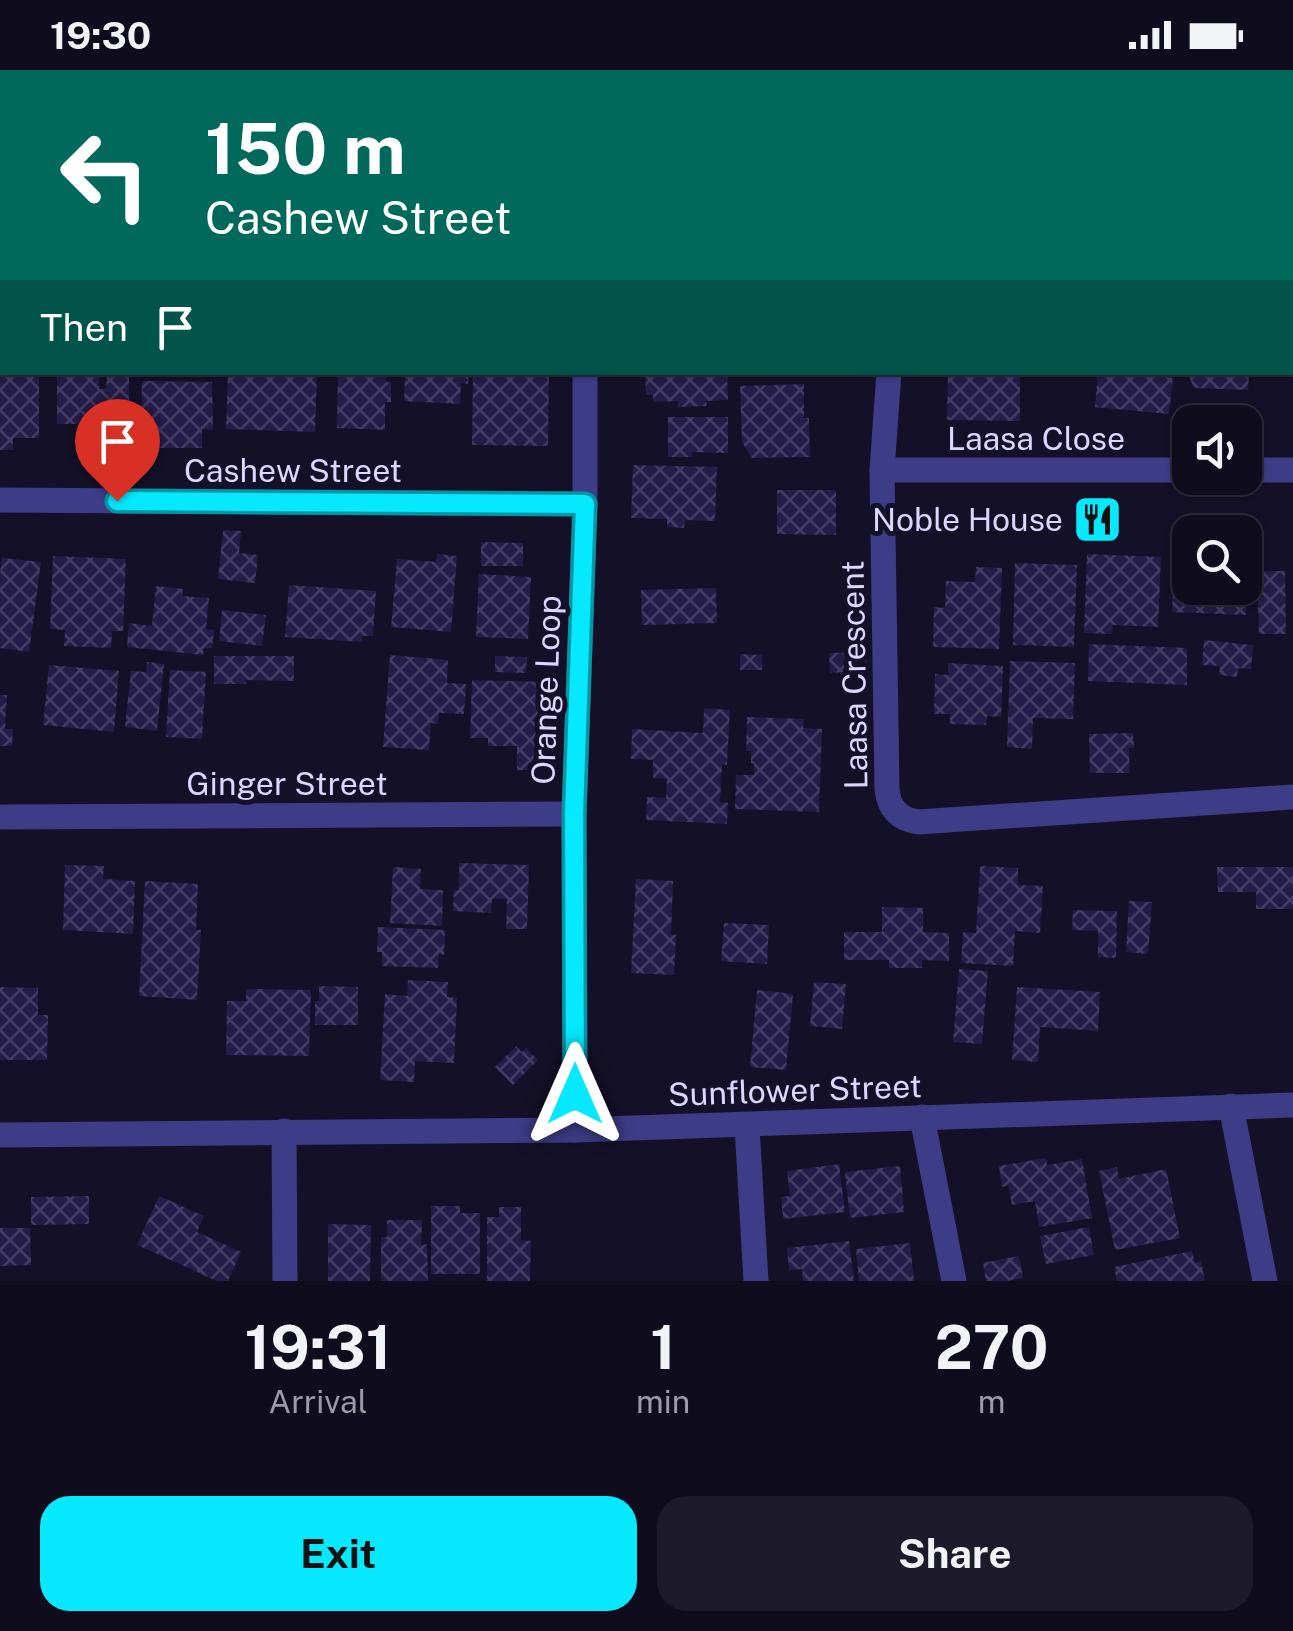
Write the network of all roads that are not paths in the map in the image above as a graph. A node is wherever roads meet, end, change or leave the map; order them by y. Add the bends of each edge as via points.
1 (585, 375) edge
2 (889, 375) edge
3 (882, 470) junction
4 (1172, 470) edge
5 (1262, 470) edge
6 (1293, 470) edge
7 (0, 500) edge
8 (585, 504) junction
9 (1293, 797) edge
10 (574, 814) junction
11 (0, 817) edge
12 (1293, 1105) edge
13 (1232, 1106) junction
14 (922, 1117) junction
15 (747, 1126) junction
16 (576, 1130) junction
17 (284, 1131) junction
18 (0, 1135) edge
19 (285, 1281) edge
20 (756, 1281) edge
21 (954, 1281) edge
22 (1265, 1281) edge

1 - 8 street, Orange Loop
2 - 3 street, Laasa Crescent
3 - 4 street, Laasa Close
3 - 9 street, Laasa Crescent via 887,788 894,812 918,822
5 - 6 street
7 - 8 street, Cashew Street
8 - 10 street, Orange Loop
10 - 11 street, Ginger Street
10 - 16 street, Orange Loop
12 - 13 street, Sunflower Street
13 - 14 street, Sunflower Street
13 - 22 street
14 - 15 street, Sunflower Street
14 - 21 street
15 - 16 street, Sunflower Street
15 - 20 street
16 - 17 street, Sunflower Street
17 - 18 street, Sunflower Street
17 - 19 street

